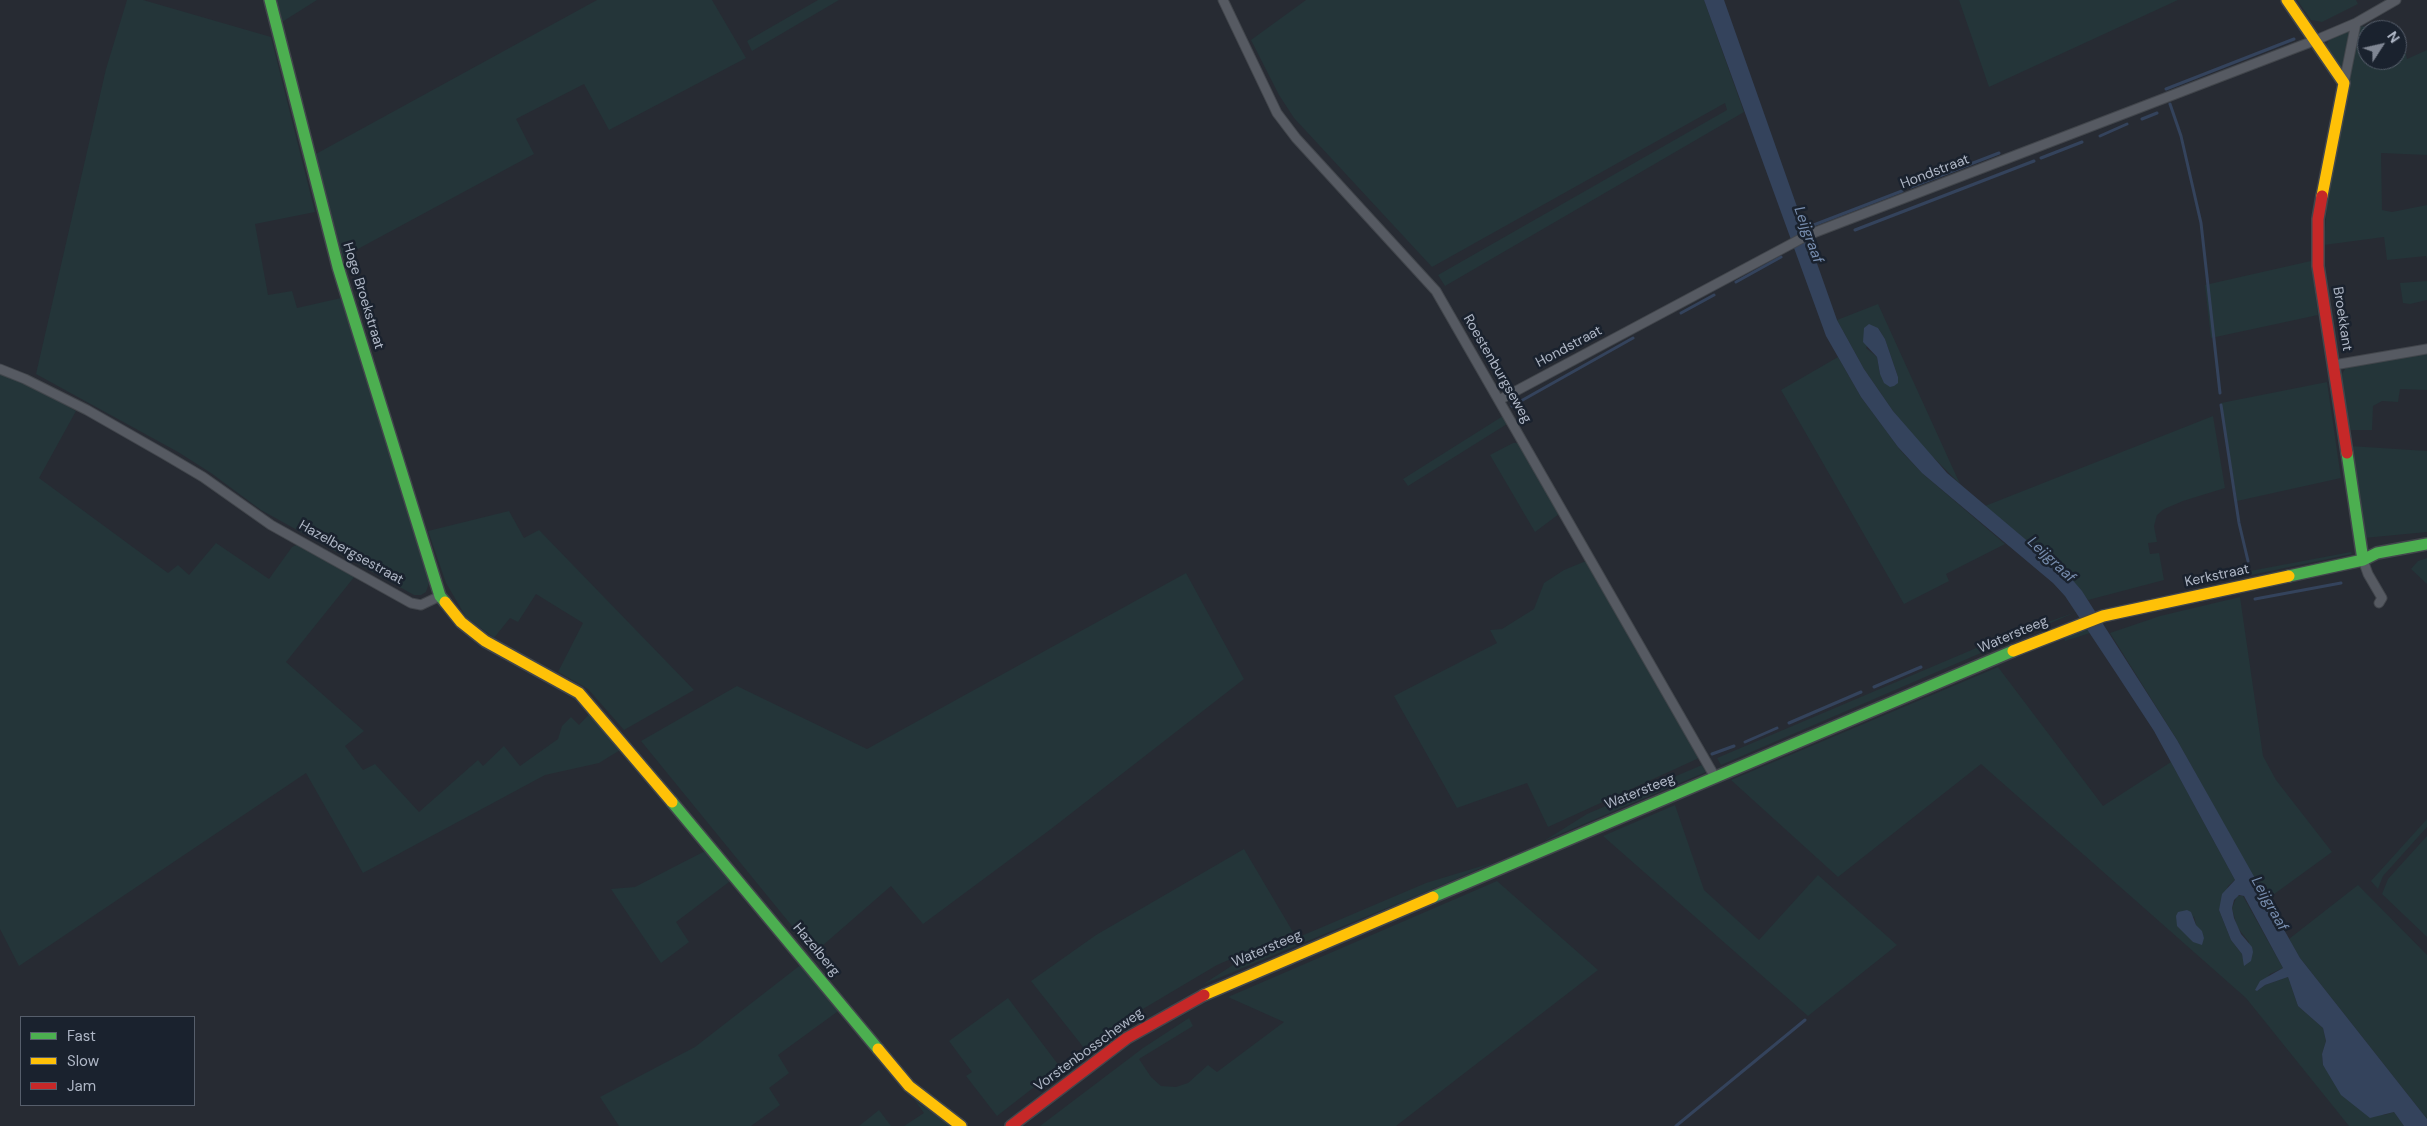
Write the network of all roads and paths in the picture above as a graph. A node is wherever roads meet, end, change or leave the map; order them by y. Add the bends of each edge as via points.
1 (270, 0) edge
2 (1223, 0) edge
3 (2287, 0) edge
4 (2396, 0) edge
5 (2356, 23) junction
6 (2316, 40) junction
7 (2344, 83) junction
8 (2427, 350) edge
9 (2334, 365) junction
10 (0, 369) edge
11 (1499, 400) junction
12 (2427, 544) edge
13 (2427, 550) edge
14 (2363, 560) junction
15 (440, 596) junction
16 (2379, 603) dead end
17 (2078, 624) joint
18 (1715, 777) junction
19 (1214, 989) joint
20 (962, 1126) edge
21 (1011, 1126) edge

1 - 15 street, Hoge Broekstraat via 338,267
2 - 11 street, Roestenburgseweg via 1277,113 1436,291
3 - 6 street
4 - 5 street, Hondstraat
5 - 6 street, Hondstraat
5 - 7 street, Broekkant
6 - 7 street
6 - 11 street, Hondstraat via 1808,235
7 - 9 street, Broekkant via 2318,219 2318,266
8 - 9 street
9 - 14 street, Broekkant
10 - 15 street, Hazelbergsestraat via 69,401 156,449 203,477 271,525 410,602 422,605
11 - 18 street, Roestenburgseweg
12 - 14 street, Kerkstraat via 2377,553
13 - 14 street, Kerkstraat via 2382,560
14 - 16 street via 2382,598
14 - 17 street, Kerkstraat
15 - 20 street, Hazelberg via 461,622 485,641 579,694 592,705 909,1086
17 - 18 street, Watersteeg
18 - 19 street, Watersteeg
19 - 21 street, Vorstenbosscheweg via 1127,1038

